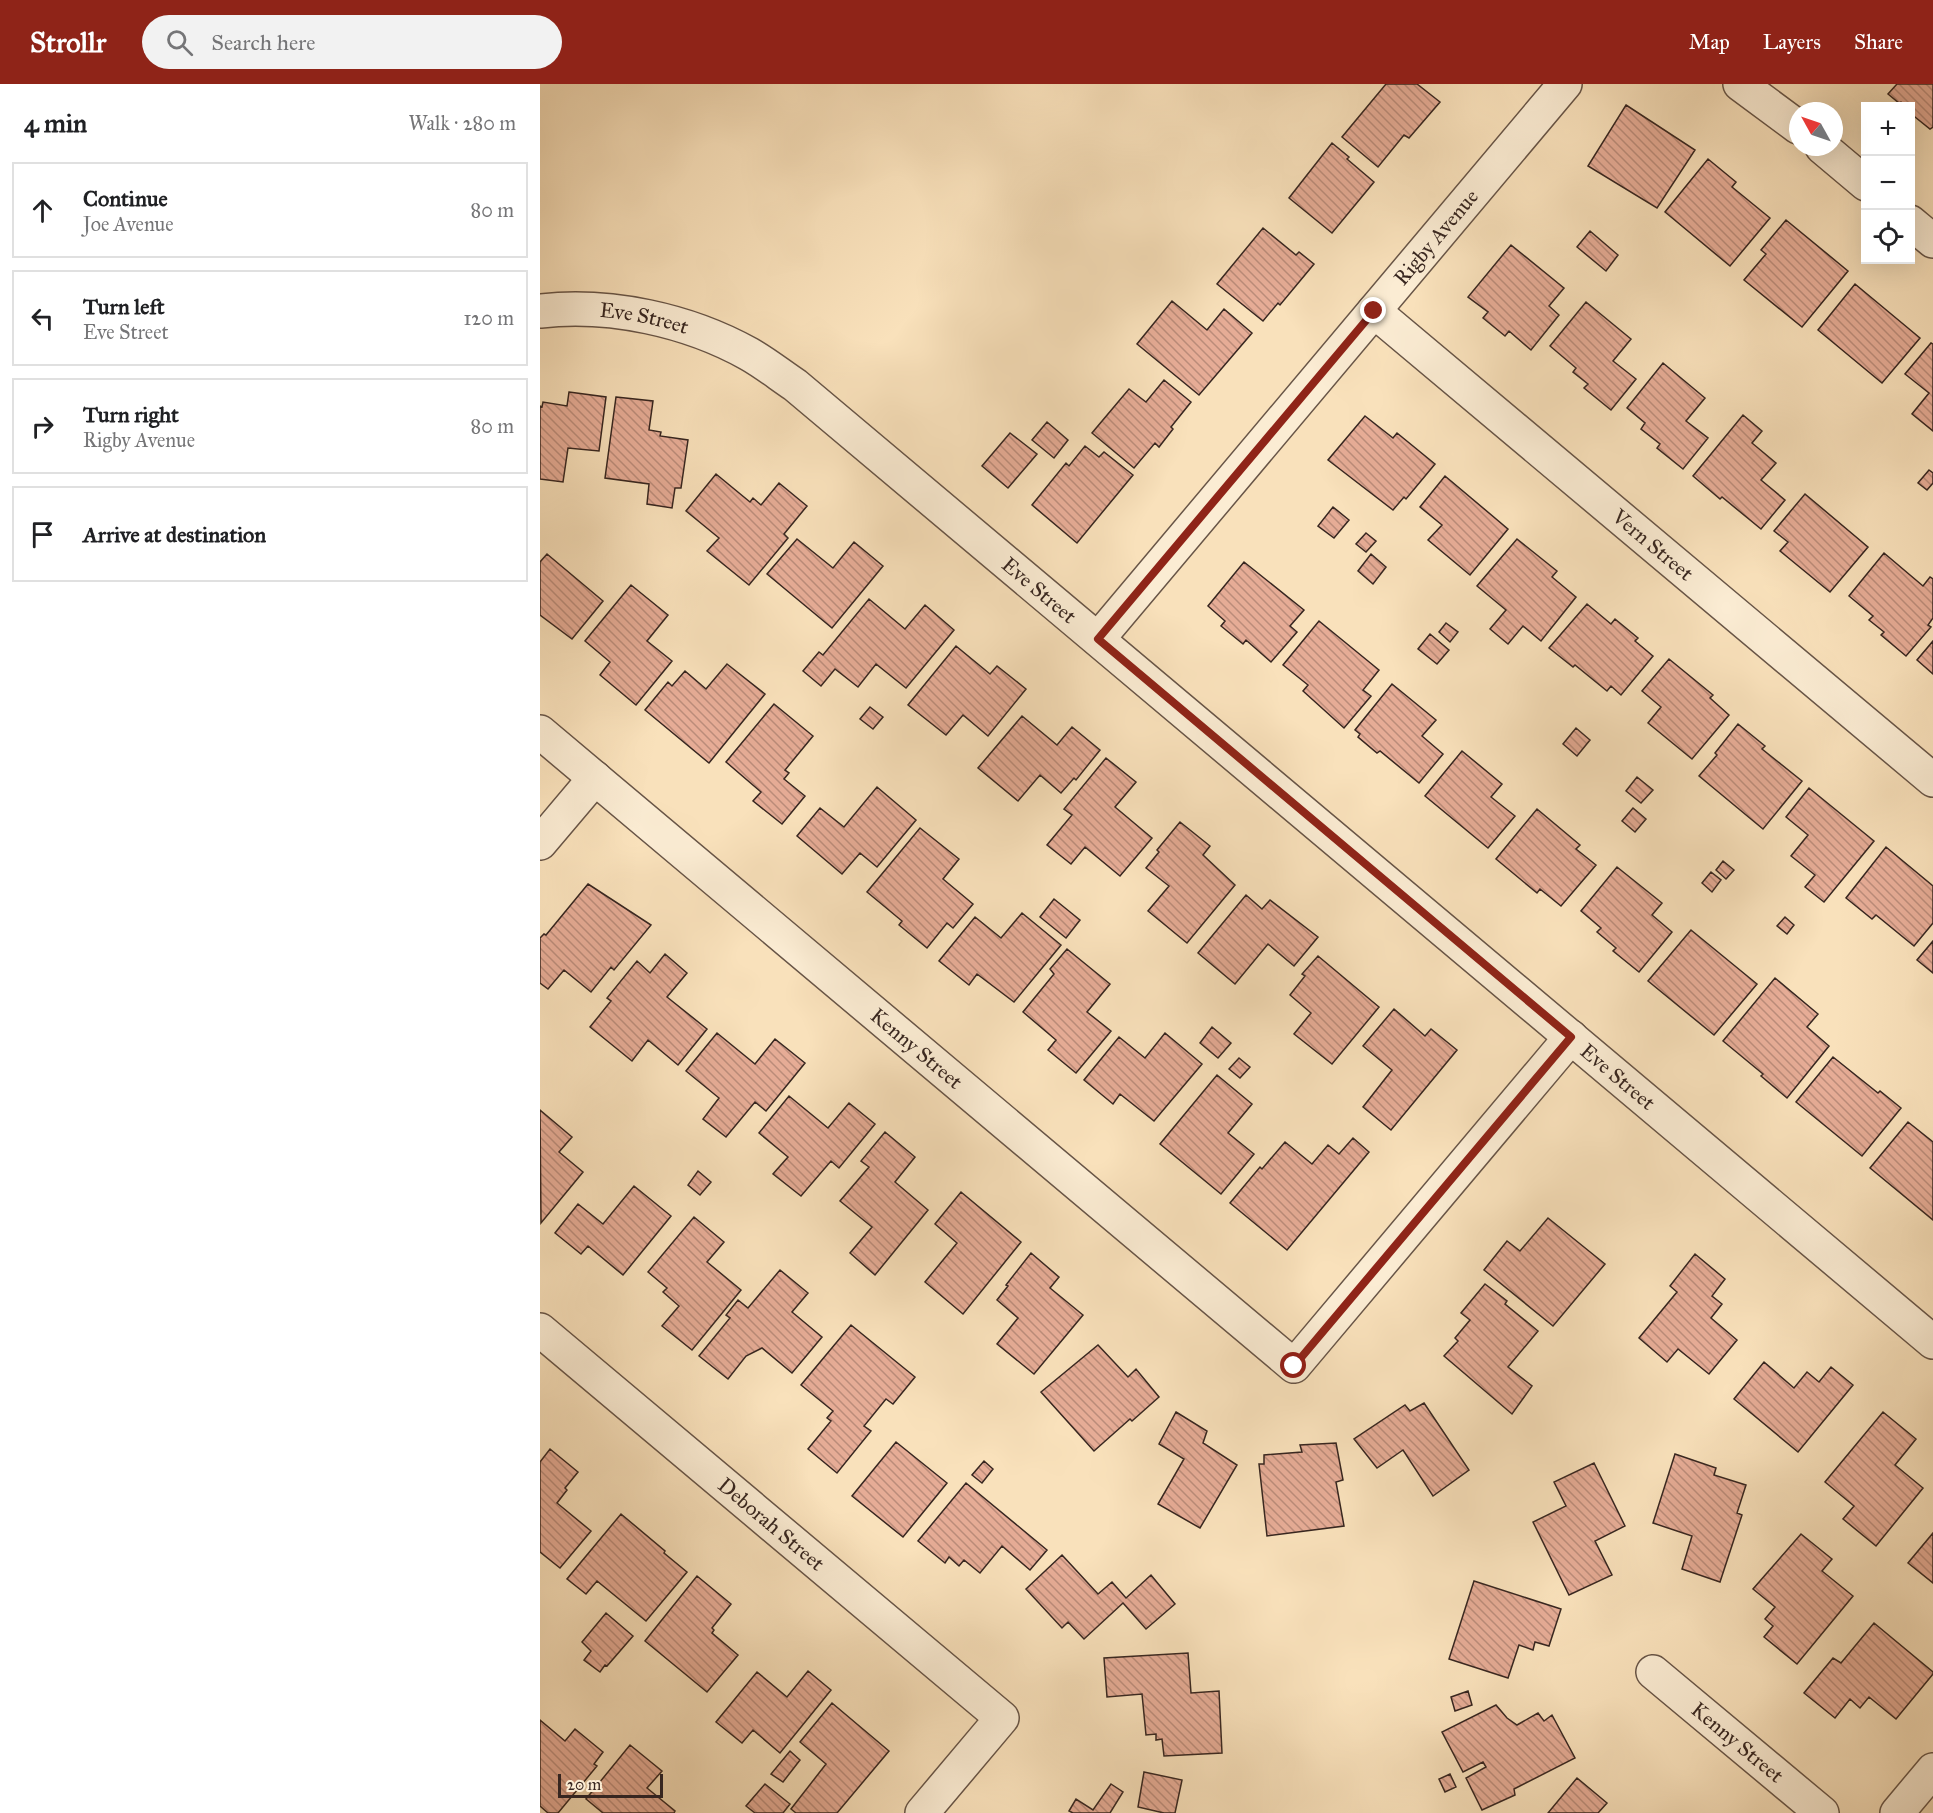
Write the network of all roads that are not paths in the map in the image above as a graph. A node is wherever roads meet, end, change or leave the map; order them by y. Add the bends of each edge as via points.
1 (1565, 84) edge
2 (1740, 84) edge
3 (1789, 120) edge
4 (1833, 156) edge
5 (1861, 180) edge
6 (1915, 225) edge
7 (1933, 241) edge
8 (540, 311) edge
9 (1374, 311) junction
10 (1098, 639) junction
11 (540, 732) edge
12 (595, 778) junction
13 (1933, 780) edge
14 (540, 843) edge
15 (1571, 1037) junction
16 (540, 1330) edge
17 (1933, 1342) edge
18 (1653, 1672) dead end
19 (1933, 1770) edge
20 (922, 1813) edge
21 (1822, 1813) edge
22 (1897, 1813) edge

1 - 9 street, Rigby Avenue
2 - 3 street
4 - 5 street
6 - 7 street
8 - 10 street, Eve Street via 600,310 655,319 697,331 748,354 795,385
9 - 10 street, Rigby Avenue
9 - 13 street, Vern Street
10 - 15 street, Eve Street
11 - 12 street, Kenny Street
12 - 14 street
12 - 15 street, Kenny Street via 1294,1366
15 - 17 street, Eve Street
16 - 20 street, Deborah Street via 1002,1718
18 - 21 street, Kenny Street
19 - 22 street

